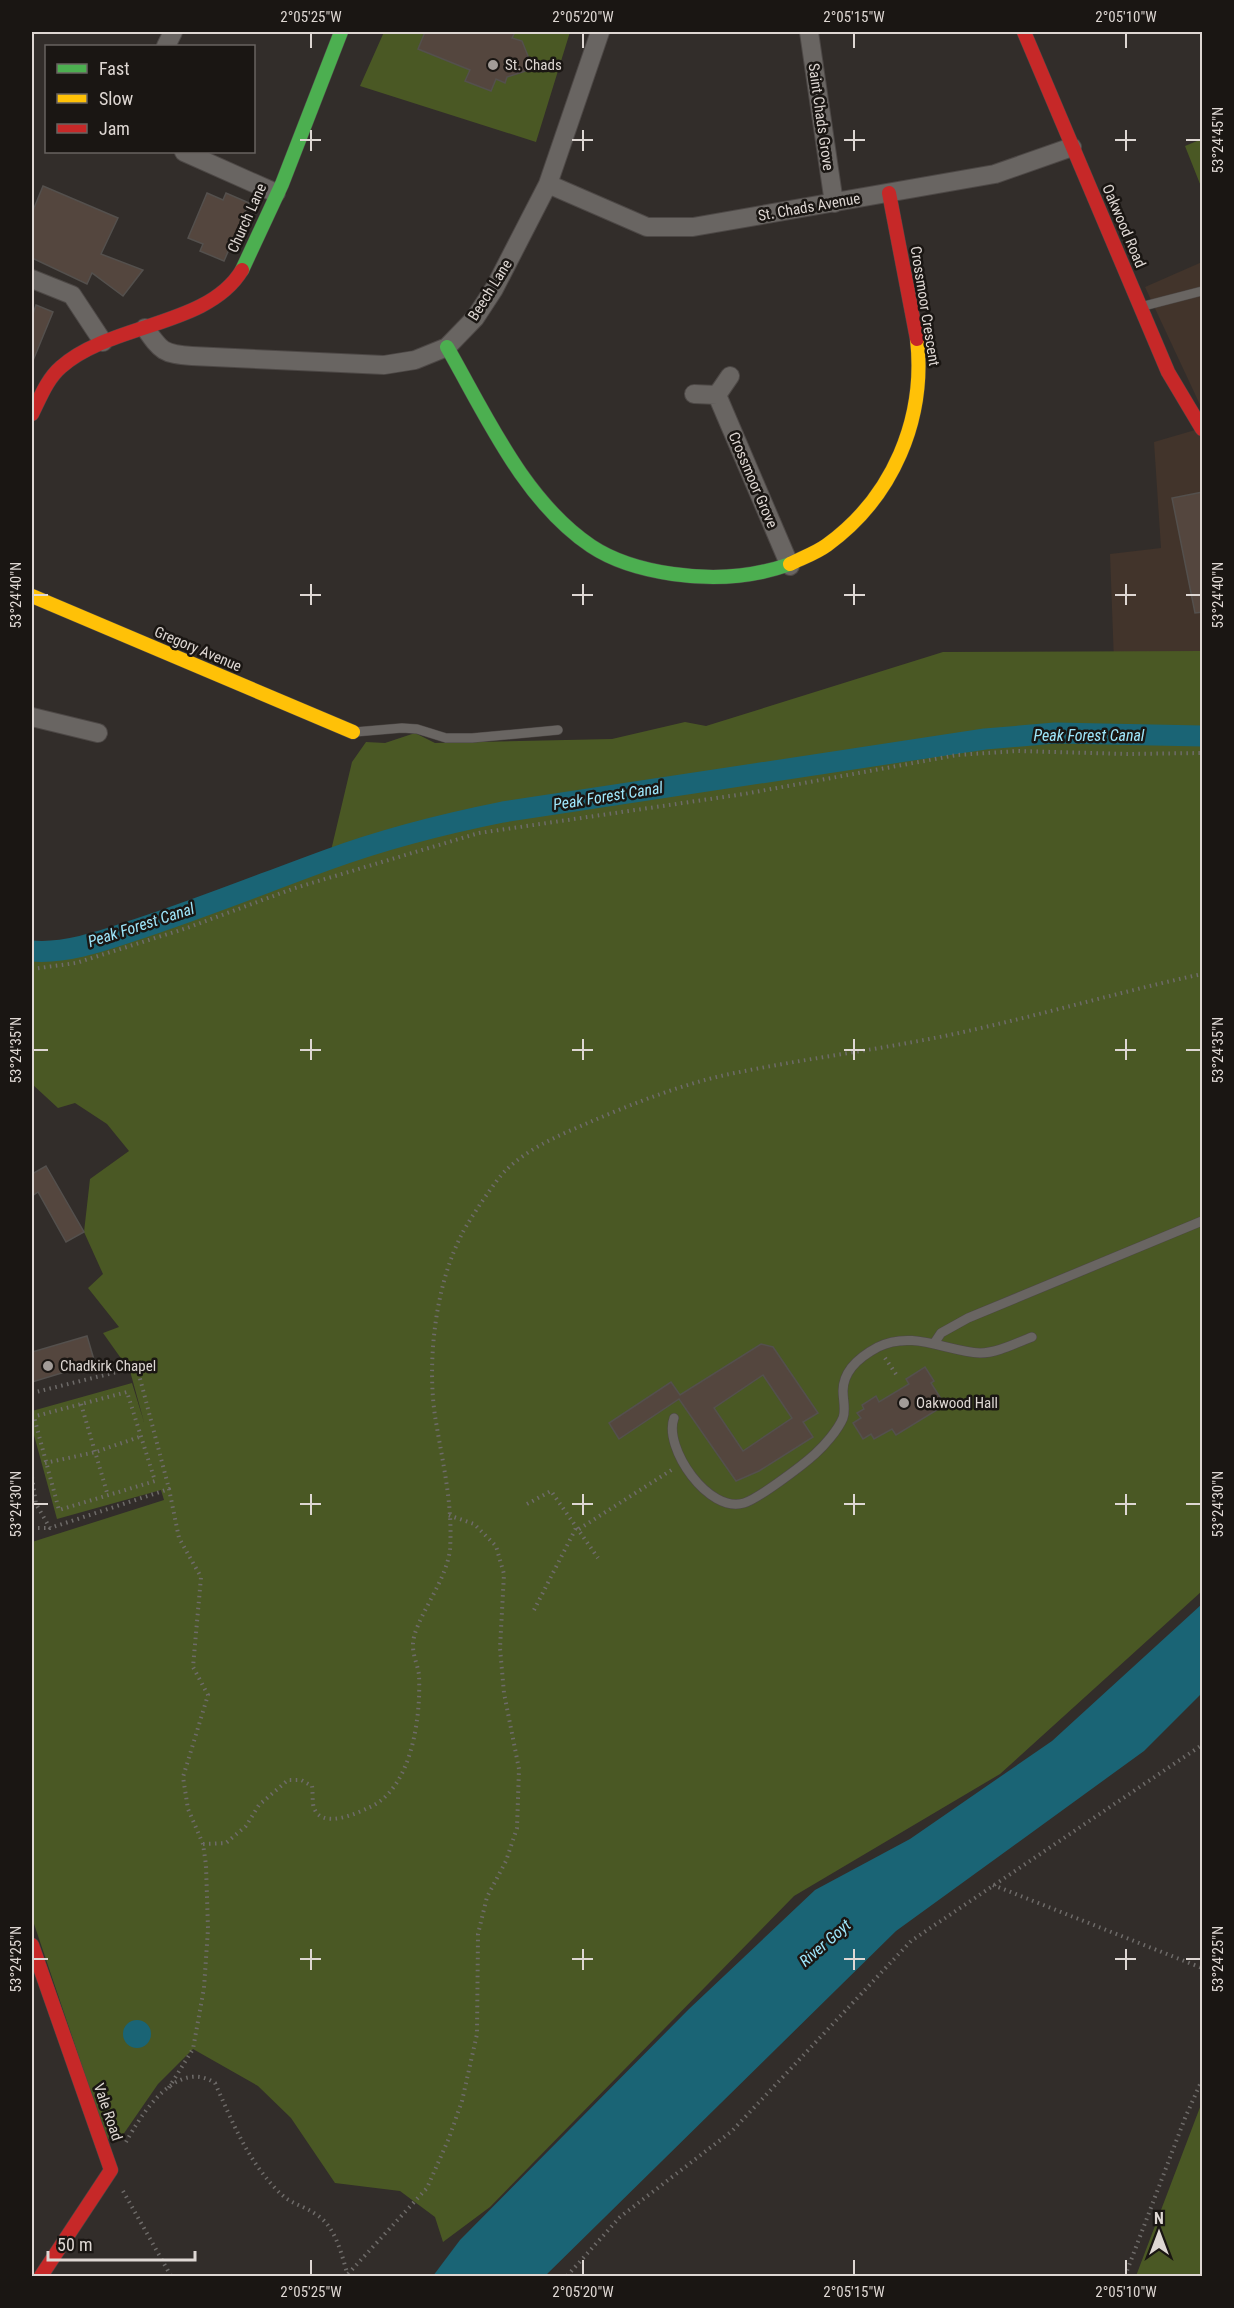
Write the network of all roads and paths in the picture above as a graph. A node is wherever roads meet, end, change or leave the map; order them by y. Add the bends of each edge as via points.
1 (340, 32) edge
2 (600, 32) edge
3 (809, 32) edge
4 (1024, 32) edge
5 (1072, 147) junction
6 (186, 153) edge
7 (548, 184) junction
8 (276, 193) junction
9 (889, 193) junction
10 (834, 203) junction
11 (32, 279) edge
12 (1203, 291) edge
13 (1141, 306) junction
14 (145, 328) junction
15 (103, 342) junction
16 (447, 347) junction
17 (730, 376) dead end
18 (694, 394) dead end
19 (717, 395) junction
20 (32, 414) edge
21 (1203, 429) edge
22 (790, 566) junction
23 (32, 596) edge
24 (32, 717) edge
25 (558, 730) dead end
26 (98, 732) dead end
27 (352, 732) joint
28 (1203, 753) edge
29 (32, 969) edge
30 (1203, 974) edge
31 (1203, 1221) edge
32 (1032, 1337) dead end
33 (935, 1342) junction
34 (878, 1347) junction
35 (898, 1377) dead end
36 (32, 1393) edge
37 (81, 1404) junction
38 (33, 1417) edge
39 (674, 1418) dead end
40 (139, 1437) junction
41 (96, 1452) junction
42 (684, 1462) junction
43 (45, 1463) junction
44 (32, 1477) edge
45 (170, 1489) junction
46 (108, 1496) junction
47 (527, 1504) dead end
48 (448, 1515) junction
49 (32, 1528) edge
50 (50, 1528) junction
51 (578, 1528) junction
52 (598, 1558) dead end
53 (534, 1610) dead end
54 (1203, 1745) edge
55 (203, 1844) junction
56 (993, 1885) junction
57 (32, 1945) edge
58 (1203, 1968) edge
59 (1203, 2080) edge
60 (168, 2089) junction
61 (111, 2170) junction
62 (348, 2275) edge
63 (41, 2277) edge
64 (171, 2277) edge
65 (567, 2277) edge
66 (1125, 2277) edge

1 - 8 street, Church Lane
2 - 7 street, Beech Lane
3 - 10 street, Saint Chads Grove
4 - 5 street, Oakwood Road
5 - 9 street, St. Chads Avenue via 994,174
5 - 13 street, Oakwood Road
6 - 8 street
7 - 10 street, St. Chads Avenue via 647,227 693,227
7 - 16 street, Beech Lane via 494,289 475,318
8 - 14 street, Church Lane via 241,273 221,294
9 - 10 street, St. Chads Avenue
9 - 22 street, Crossmoor Crescent via 913,315 919,369 911,428 898,463 870,509 841,536
11 - 15 street via 72,295
12 - 13 lane
13 - 21 street, Oakwood Road via 1168,372
14 - 15 street, Church Lane
14 - 16 street, Beech Lane via 160,349 192,356 384,365 415,360
15 - 20 street, Church Lane via 62,366 49,380
16 - 22 street, Crossmoor Crescent via 543,503 586,543 615,559 670,575 718,579
17 - 19 street
18 - 19 street
19 - 22 street, Crossmoor Grove
23 - 27 street, Gregory Avenue
24 - 26 street
25 - 27 lane via 472,738 446,738 402,728
28 - 29 path via 1018,751 957,755 744,794 478,833 295,888 76,963
30 - 48 path via 956,1034 721,1076 602,1117 541,1144 504,1172 463,1232 447,1273 433,1342 432,1384 435,1421 445,1461
31 - 33 lane via 968,1318 940,1333
32 - 33 lane via 978,1353
33 - 34 lane via 906,1341
34 - 35 path
34 - 42 lane via 856,1361 847,1374 843,1417 816,1453 747,1503 732,1505 718,1501 702,1489
36 - 45 path via 136,1367
37 - 38 path
37 - 40 path via 127,1392
37 - 41 path
38 - 43 path
39 - 42 lane via 670,1428 672,1439
40 - 41 path
40 - 46 path via 155,1480
41 - 43 path
41 - 46 path
42 - 51 path
43 - 46 path via 58,1510
44 - 50 path via 36,1504
45 - 50 path
45 - 55 path via 179,1538 201,1577 192,1666 208,1695 183,1777 188,1809
47 - 51 path via 551,1491
48 - 55 path via 449,1554 442,1581 412,1643 419,1675 413,1745 395,1788 377,1805 338,1819 323,1817 314,1809 312,1786 301,1780 288,1780 259,1805 246,1826 226,1843
48 - 62 path via 474,1524 496,1546 504,1574 500,1648 504,1693 519,1769 518,1828 487,1897 478,1934 477,2034 449,2138 427,2188
49 - 50 path
51 - 52 path
51 - 53 path
54 - 56 path
55 - 60 path via 208,1929 204,1988 193,2049
56 - 58 path
56 - 65 path via 911,1941 732,2131 620,2217
57 - 61 street, Vale Road
59 - 66 path
60 - 61 path via 141,2115
60 - 62 path via 182,2078 192,2076 215,2083 248,2154 291,2204 319,2216 327,2224 341,2248
61 - 63 street
61 - 64 path

